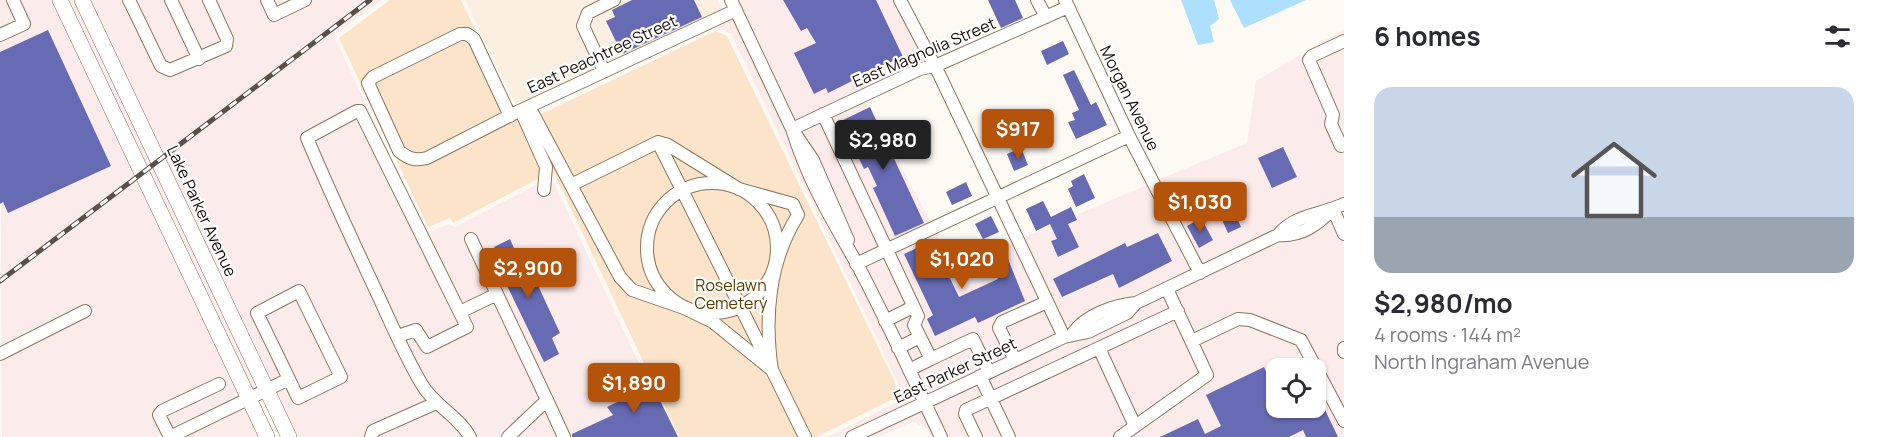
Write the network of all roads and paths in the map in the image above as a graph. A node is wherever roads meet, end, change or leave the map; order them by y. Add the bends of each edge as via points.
1 (13, 0) edge
2 (60, 0) edge
3 (82, 0) edge
4 (129, 0) edge
5 (171, 0) edge
6 (209, 0) edge
7 (267, 0) edge
8 (305, 0) edge
9 (614, 0) edge
10 (900, 0) edge
11 (1037, 0) edge
12 (1067, 3) edge
13 (733, 5) edge
14 (1046, 17) junction
15 (0, 34) edge
16 (1344, 41) edge
17 (199, 59) junction
18 (935, 66) junction
19 (604, 71) junction
20 (517, 112) junction
21 (823, 114) junction
22 (792, 129) junction
23 (1129, 136) junction
24 (658, 142) junction
25 (1341, 146) dead end
26 (571, 185) junction
27 (740, 189) junction
28 (544, 190) dead end
29 (682, 190) junction
30 (997, 198) junction
31 (1338, 207) edge
32 (1344, 234) edge
33 (471, 239) dead end
34 (886, 250) junction
35 (856, 264) junction
36 (775, 266) junction
37 (1200, 273) junction
38 (1167, 289) junction
39 (497, 294) junction
40 (1047, 302) junction
41 (741, 307) junction
42 (914, 307) junction
43 (684, 308) junction
44 (85, 311) dead end
45 (1178, 311) junction
46 (460, 312) junction
47 (885, 321) junction
48 (1068, 335) junction
49 (398, 336) junction
50 (920, 337) junction
51 (1192, 341) junction
52 (898, 348) junction
53 (1099, 348) junction
54 (0, 354) edge
55 (931, 359) junction
56 (1015, 360) junction
57 (772, 370) junction
58 (909, 370) junction
59 (984, 374) junction
60 (289, 379) junction
61 (219, 384) dead end
62 (267, 390) junction
63 (249, 399) junction
64 (991, 399) junction
65 (547, 400) junction
66 (436, 402) junction
67 (924, 403) junction
68 (1344, 421) edge
69 (1136, 426) junction
70 (170, 437) edge
71 (267, 437) edge
72 (289, 437) edge
73 (371, 437) edge
74 (470, 437) edge
75 (508, 437) edge
76 (564, 437) edge
77 (805, 437) edge
78 (852, 437) edge
79 (940, 437) edge
80 (976, 437) edge
81 (1009, 437) edge
82 (1120, 437) edge

1 - 15 street via 24,24
2 - 63 main road
3 - 62 main road, Lake Parker Avenue
4 - 17 street via 161,66 170,70
5 - 17 street
6 - 17 street via 227,39 226,46
7 - 8 street via 274,15
9 - 19 street via 588,13 583,26
10 - 18 street
11 - 14 street
12 - 14 street, East Magnolia Street
12 - 23 street, Morgan Avenue
13 - 19 street, East Peachtree Street
13 - 22 street
14 - 18 street, East Magnolia Street
16 - 25 street via 1309,60 1334,116 1331,124
18 - 21 street, East Magnolia Street via 920,69
18 - 30 street
19 - 20 street, East Peachtree Street
20 - 20 street, East Peachtree Street via 427,158 408,158 399,151 368,84 373,77 467,33
20 - 26 street via 533,114
20 - 28 street via 524,118 546,167
21 - 22 street, East Magnolia Street
21 - 34 street
22 - 35 street via 803,166
23 - 30 street
23 - 37 street, Morgan Avenue
24 - 26 street
24 - 27 street
24 - 29 street
26 - 43 street via 620,277 632,290
27 - 29 street via 721,183
27 - 36 street via 755,199 771,221 777,248
27 - 36 street via 793,204 798,215 786,234
29 - 41 street
29 - 43 street via 665,202 646,239 647,260 654,280 666,296
30 - 34 street
30 - 40 street
31 - 32 street
31 - 37 street, East Parker Street via 1286,225 1278,236
33 - 39 street
34 - 35 street
34 - 42 street
35 - 47 street
36 - 41 street via 756,297
36 - 57 street via 768,343
37 - 38 street, East Parker Street
38 - 45 street
38 - 48 street, East Parker Street via 1088,332
39 - 46 street
39 - 65 street
40 - 48 street
40 - 56 street via 1002,322 999,328
41 - 43 street via 722,313
41 - 57 street
42 - 47 street
42 - 50 street via 918,316 914,325
43 - 57 street via 713,322
44 - 54 street
45 - 51 street
45 - 53 street
46 - 49 street via 465,329 427,347 416,330
46 - 49 street via 360,111 308,136
47 - 52 street
48 - 56 street, East Parker Street
49 - 66 street via 423,387
50 - 52 street
50 - 55 street
51 - 68 street via 1238,319 1301,340
51 - 69 street via 1206,377
52 - 58 street
53 - 64 street
53 - 69 street
55 - 58 street
55 - 59 street via 974,339
56 - 59 street, East Parker Street
57 - 77 street
58 - 67 street
59 - 64 street
59 - 67 street, East Parker Street
60 - 60 street via 298,398 341,377 299,291 257,313
60 - 62 street
61 - 70 street via 162,411 159,415
62 - 63 street
62 - 72 main road, Lake Parker Avenue
63 - 70 street
63 - 71 main road
64 - 80 street via 966,410
64 - 81 street
65 - 75 street
65 - 76 street
66 - 73 street via 373,431
66 - 74 street
67 - 78 street, East Parker Street
67 - 79 street
69 - 82 street

